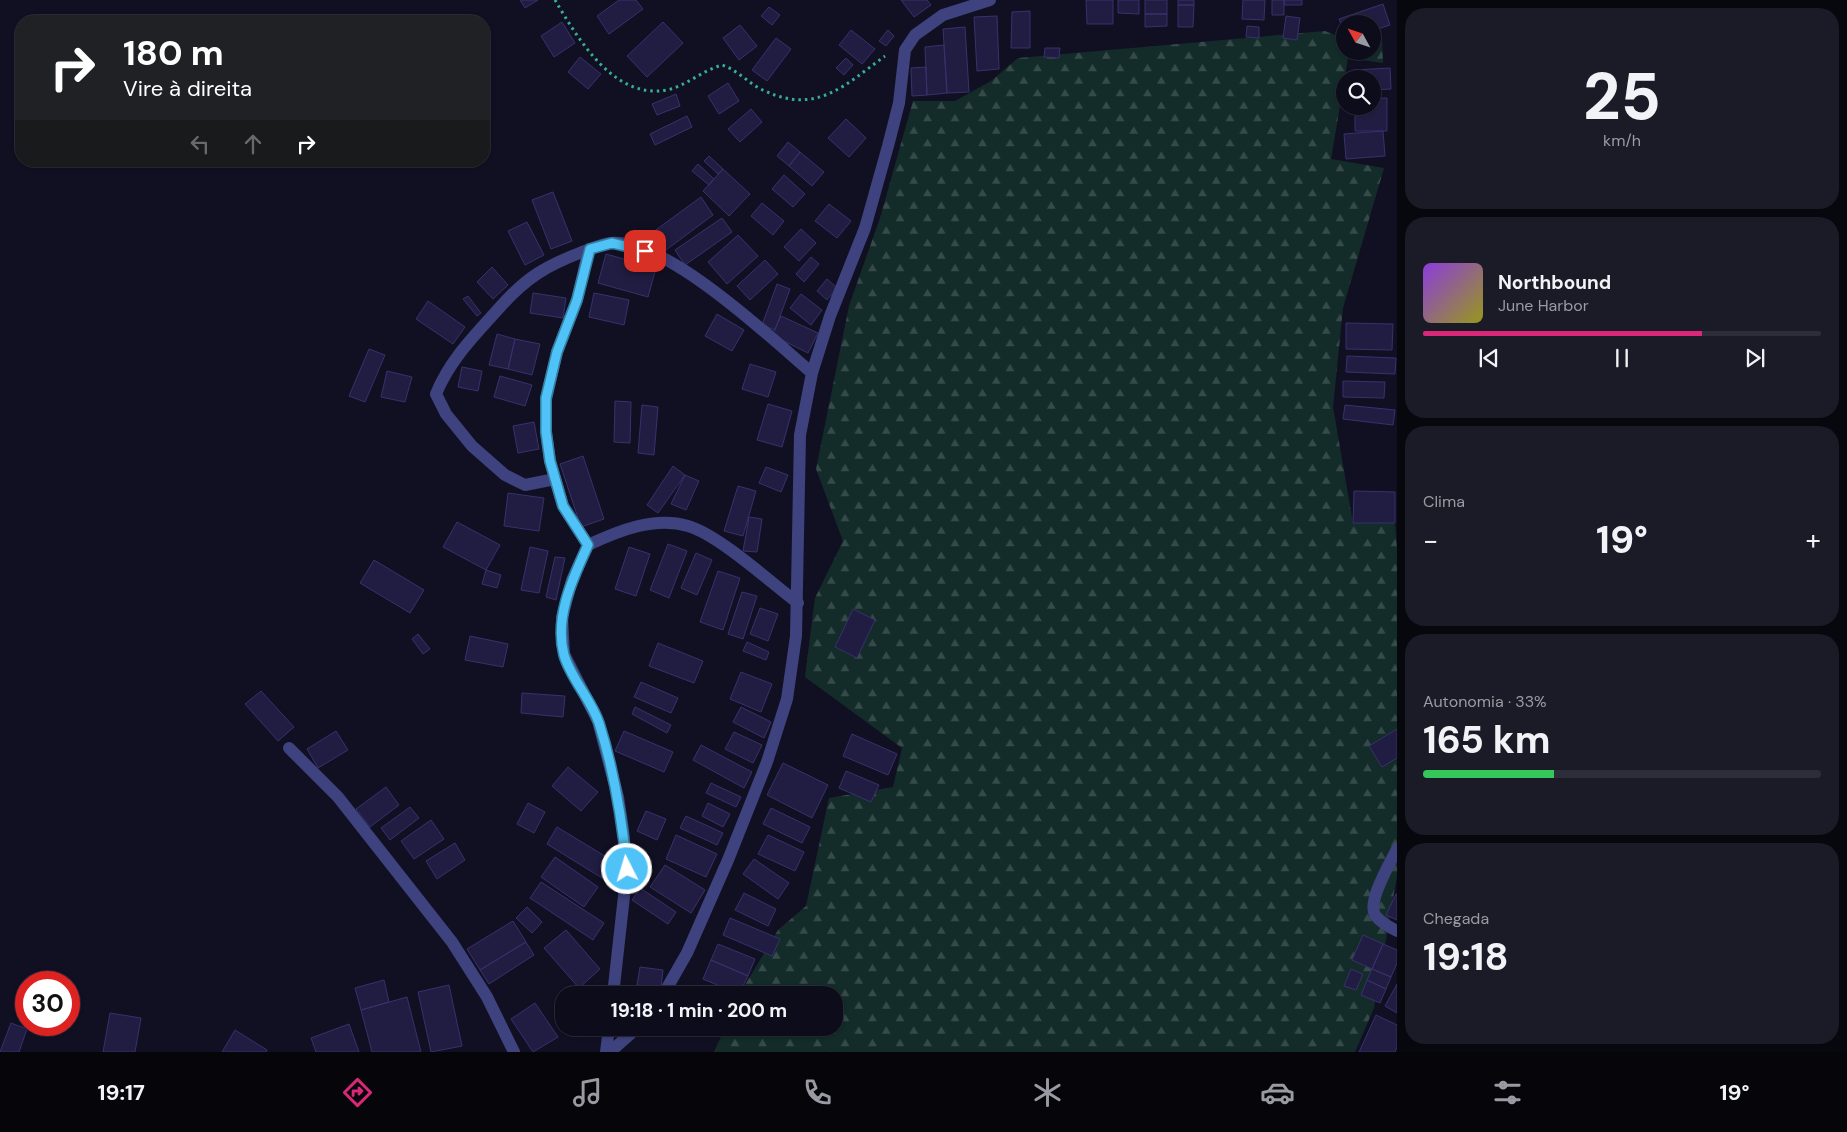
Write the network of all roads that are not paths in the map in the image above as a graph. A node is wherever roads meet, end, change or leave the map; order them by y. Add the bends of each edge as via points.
1 (990, 0) edge
2 (590, 249) junction
3 (812, 373) junction
4 (555, 479) junction
5 (588, 545) junction
6 (798, 603) junction
7 (289, 748) dead end
8 (1397, 849) edge
9 (1397, 931) edge
10 (614, 986) edge
11 (668, 986) edge
12 (608, 1036) edge
13 (628, 1036) edge
14 (514, 1052) edge
15 (606, 1052) edge
16 (610, 1052) edge

1 - 3 street via 943,15 915,35 905,50 899,103 865,228 830,316
2 - 3 street via 612,243 657,255 717,292
2 - 4 street via 546,398 546,432
2 - 4 street via 548,265 515,291 445,372 436,394 446,414 472,446 505,475 525,485
3 - 6 street via 800,435
4 - 5 street via 563,506
5 - 6 street via 614,532 649,524 687,526 714,538
5 - 10 street via 572,580 562,617 564,654 598,721 618,797 623,830 627,869
6 - 11 street via 787,699 767,762 691,944
7 - 14 street via 338,797 452,942 487,997
8 - 9 street via 1374,902 1374,914
12 - 15 street
13 - 16 street

